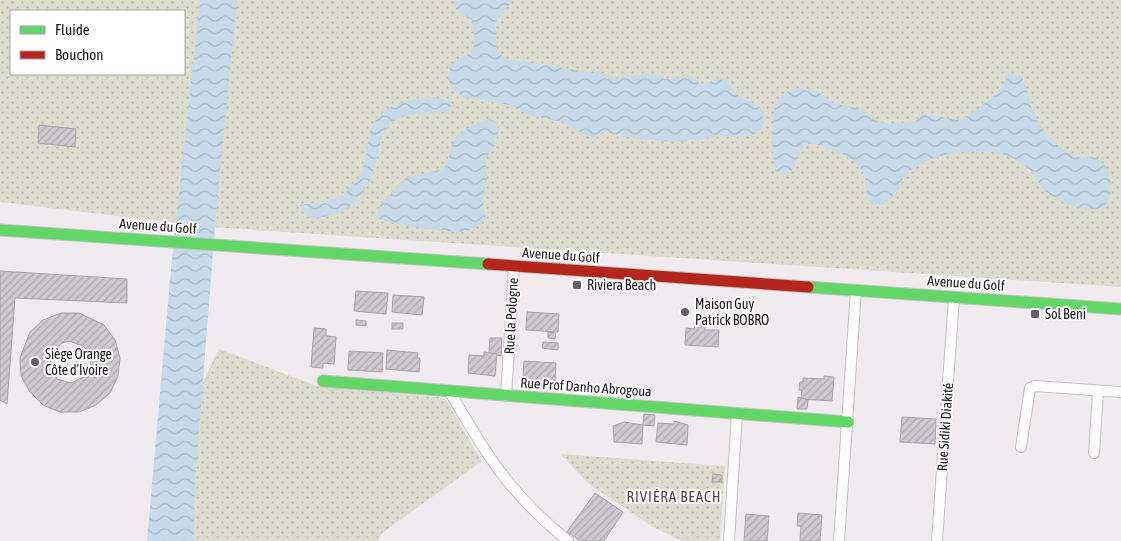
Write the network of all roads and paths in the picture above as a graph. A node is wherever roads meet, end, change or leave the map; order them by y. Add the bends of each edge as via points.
1 (0, 230) edge
2 (514, 267) junction
3 (856, 290) junction
4 (954, 297) junction
5 (1121, 309) edge
6 (323, 381) dead end
7 (1098, 391) junction
8 (450, 392) junction
9 (1121, 392) edge
10 (506, 396) junction
11 (737, 413) junction
12 (848, 422) junction
13 (1021, 447) dead end
14 (1094, 453) dead end
15 (568, 541) edge
16 (728, 541) edge
17 (839, 541) edge
18 (937, 541) edge

1 - 2 main road, Avenue du Golf
2 - 3 main road, Avenue du Golf
2 - 10 street, Rue la Pologne
3 - 4 main road, Avenue du Golf
3 - 12 street
4 - 5 main road, Avenue du Golf
4 - 18 street, Rue Sidiki Diakité
6 - 8 main road, Rue Prof Danho Abrogoua
7 - 9 street
7 - 13 street via 1030,388
7 - 14 street
8 - 10 main road, Rue Prof Danho Abrogoua
8 - 15 street via 485,453 509,486
10 - 11 main road, Rue Prof Danho Abrogoua
11 - 12 main road, Rue Prof Danho Abrogoua
11 - 16 street
12 - 17 street

